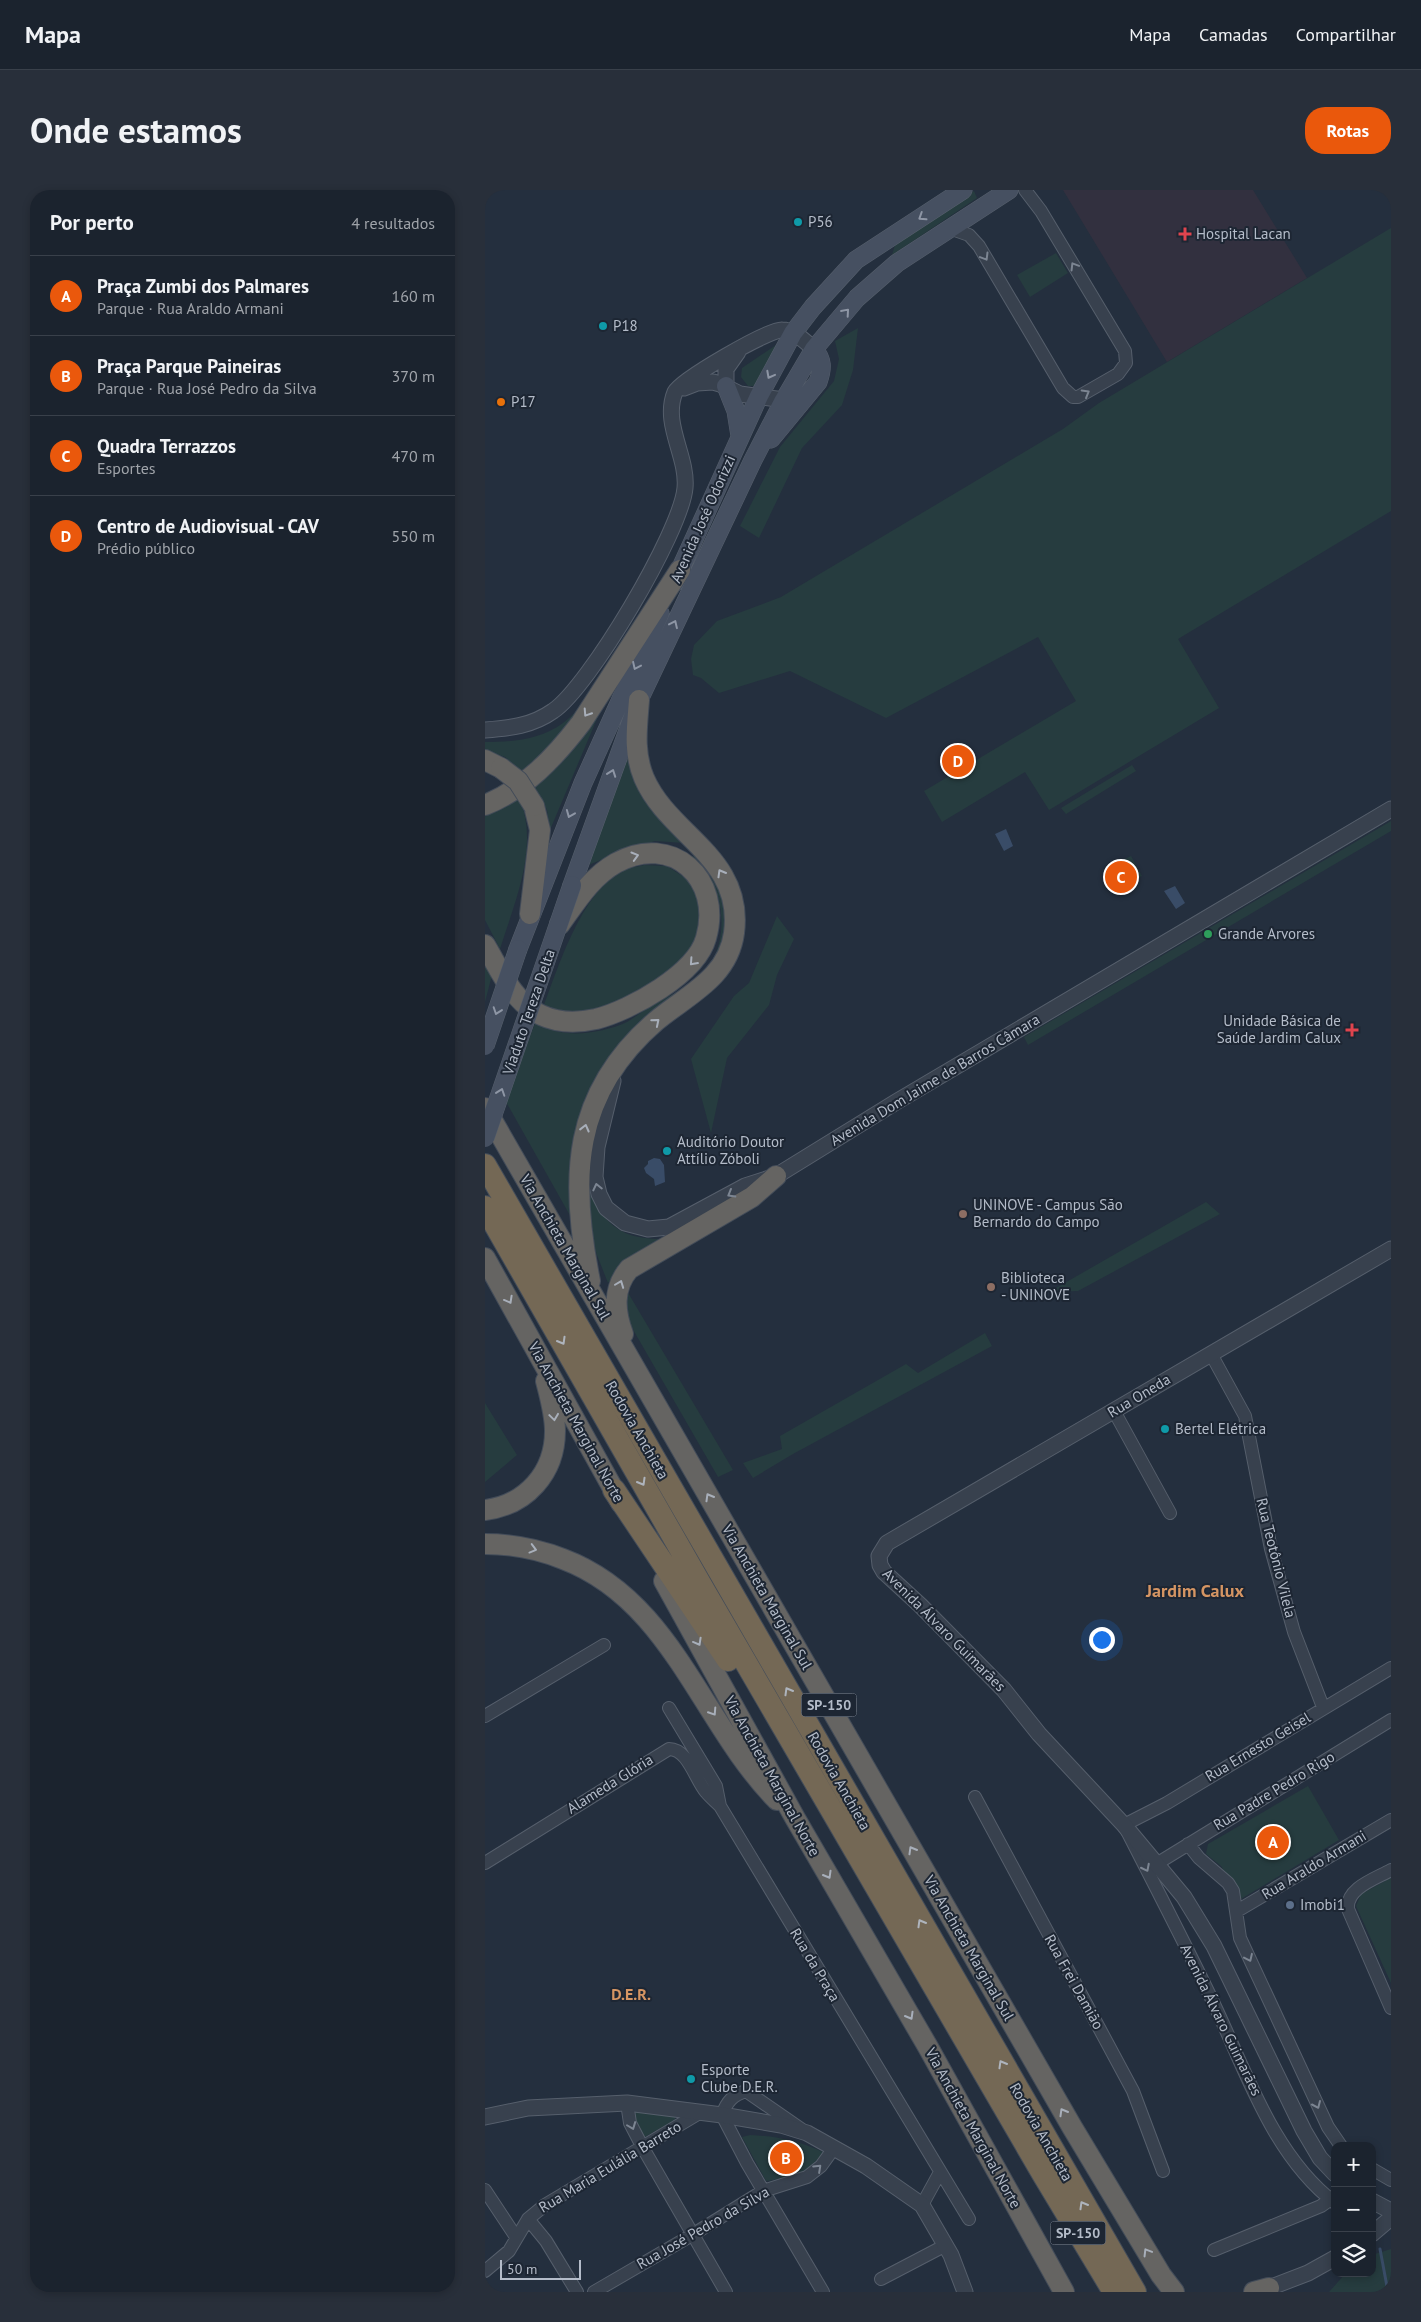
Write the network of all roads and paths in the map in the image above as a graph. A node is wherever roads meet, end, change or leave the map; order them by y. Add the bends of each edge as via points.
1 (963, 190) edge
2 (1009, 190) edge
3 (1025, 190) edge
4 (949, 228) junction
5 (793, 332) junction
6 (814, 349) junction
7 (739, 351) junction
8 (726, 386) junction
9 (675, 392) junction
10 (759, 396) junction
11 (784, 400) junction
12 (740, 436) junction
13 (753, 460) junction
14 (680, 570) junction
15 (639, 700) junction
16 (485, 730) edge
17 (493, 764) edge
18 (485, 805) edge
19 (1391, 809) edge
20 (699, 844) junction
21 (658, 853) junction
22 (572, 885) joint
23 (530, 914) junction
24 (558, 926) junction
25 (485, 945) edge
26 (485, 1046) edge
27 (622, 1058) junction
28 (487, 1109) edge
29 (485, 1138) edge
30 (485, 1165) edge
31 (776, 1176) junction
32 (485, 1206) edge
33 (1391, 1249) edge
34 (485, 1258) edge
35 (593, 1297) junction
36 (538, 1352) junction
37 (1211, 1354) junction
38 (642, 1380) junction
39 (1114, 1411) junction
40 (614, 1490) junction
41 (485, 1510) edge
42 (1170, 1513) dead end
43 (887, 1543) joint
44 (485, 1544) edge
45 (604, 1645) dead end
46 (1391, 1668) edge
47 (1323, 1707) junction
48 (669, 1708) dead end
49 (485, 1716) edge
50 (1391, 1720) edge
51 (975, 1797) dead end
52 (720, 1806) junction
53 (795, 1818) junction
54 (1391, 1820) edge
55 (1124, 1824) junction
56 (1188, 1844) junction
57 (486, 1860) edge
58 (1158, 1863) junction
59 (1391, 1870) edge
60 (873, 1880) junction
61 (1184, 1897) junction
62 (1237, 1911) junction
63 (1172, 1916) junction
64 (1391, 2008) edge
65 (627, 2103) junction
66 (701, 2112) junction
67 (722, 2115) junction
68 (485, 2117) edge
69 (807, 2133) junction
70 (1338, 2142) edge
71 (643, 2148) junction
72 (834, 2148) junction
73 (1331, 2170) edge
74 (1163, 2171) dead end
75 (1376, 2171) edge
76 (939, 2174) junction
77 (1391, 2180) edge
78 (485, 2190) edge
79 (763, 2190) junction
80 (1331, 2197) edge
81 (1331, 2200) edge
82 (1376, 2203) edge
83 (922, 2205) junction
84 (1391, 2211) edge
85 (1391, 2218) edge
86 (529, 2219) junction
87 (969, 2219) dead end
88 (1374, 2232) edge
89 (692, 2235) junction
90 (516, 2237) junction
91 (946, 2245) junction
92 (1214, 2250) dead end
93 (1331, 2260) edge
94 (485, 2271) edge
95 (1159, 2272) junction
96 (881, 2279) dead end
97 (1262, 2291) edge
98 (577, 2292) edge
99 (594, 2292) edge
100 (726, 2292) edge
101 (823, 2292) edge
102 (965, 2292) edge
103 (1064, 2292) edge
104 (1114, 2292) edge
105 (1135, 2292) edge
106 (1174, 2292) edge
107 (1190, 2292) edge

1 -> 5 main road, Avenida José Odorizzi via 859,258 838,277
2 - 4 main road, Avenida José Odorizzi
4 -> 3 street via 969,235 979,246 1063,388 1073,397 1078,397 1118,374 1126,363 1125,351 1041,211
6 -> 4 main road, Avenida José Odorizzi via 869,288 897,263
5 - 6 street
5 - 7 street via 775,330
5 -> 10 main road, Avenida José Odorizzi
6 - 11 main road, Avenida José Odorizzi
6 - 13 main road via 821,360 818,382
7 - 8 street via 726,369
7 - 9 street via 697,373
8 - 9 street via 703,382
8 - 10 street via 740,394
8 - 12 main road via 736,410
9 - 16 street via 671,418 684,468 684,496 663,548 639,593 581,684 563,704 533,723
10 - 11 street
10 - 12 main road, Avenida José Odorizzi
11 - 13 main road, Avenida José Odorizzi
12 - 14 main road, Avenida José Odorizzi
15 -> 13 main road, Avenida José Odorizzi
14 -> 18 highway via 563,746 529,778
14 -> 23 main road, Avenida José Odorizzi via 601,741
15 - 20 highway via 635,746 643,777 655,798
22 -> 15 main road, Avenida José Odorizzi
17 - 23 highway, bridge via 518,781 534,806 539,821 540,840
19 - 31 street, Avenida Dom Jaime de Barros Câmara
20 - 21 highway via 686,850
27 -> 20 highway via 657,1021 704,985 718,970 730,947 735,925 732,897 720,870
24 -> 21 highway via 594,880 622,860
21 -> 25 highway via 683,861 697,876 709,903 708,928 704,946 691,965 660,988 630,1004 589,1020 562,1021 539,1015 516,996
22 - 24 main road, Viaduto Tereza Delta, bridge
23 -> 26 main road, Viaduto Tereza Delta, bridge
29 -> 24 main road, Viaduto Tereza Delta, bridge
31 -> 27 street, Avenida Dom Jaime de Barros Câmara via 745,1186 682,1222 663,1228 632,1226 612,1214 599,1194 595,1167 604,1115
35 -> 27 highway via 580,1220 580,1152 593,1104
28 - 35 highway, Via Anchieta Marginal Sul / SP-150
105 -> 30 highway, Rodovia Anchieta / SP-150
38 -> 31 highway via 616,1309 618,1288 626,1273 647,1257 752,1197
32 -> 60 highway, Rodovia Anchieta / SP-150
33 - 37 street, Rua Oneda
34 -> 36 highway, Via Anchieta Marginal Norte / SP-150
35 - 38 highway, Via Anchieta Marginal Sul / SP-150
36 - 40 highway, Via Anchieta Marginal Norte / SP-150
36 -> 41 highway via 555,1433 546,1470 522,1498 506,1506
37 - 39 street, Rua Oneda
37 - 47 street, Rua Teotônio Vilela via 1245,1416 1271,1549 1294,1632
95 -> 38 highway, Via Anchieta Marginal Sul / SP-150 via 1072,2127
39 - 42 street
39 - 43 street, Rua Oneda
40 -> 53 highway, Via Anchieta Marginal Norte / SP-150
40 - 60 highway via 767,1718 826,1817
43 - 55 street, Avenida Álvaro Guimarães via 879,1556 884,1572 1003,1690 1039,1734
44 -> 53 highway via 504,1544 551,1554 579,1565 616,1588 648,1620 682,1664 759,1781
45 - 49 street
46 - 47 street, Rua Ernesto Geisel
47 - 55 street, Rua Ernesto Geisel via 1167,1803
48 - 52 street, Rua da Praça via 716,1786
50 - 56 street, Rua Padre Pedro Rigo
51 - 74 street, Rua Frei Damião via 1133,2091
52 - 57 street, Alameda Glória via 705,1792 684,1757 669,1749
52 - 76 street, Rua da Praça
53 -> 103 highway, Via Anchieta Marginal Norte / SP-150 via 928,2047
54 - 62 street, Rua Araldo Armani
55 - 58 street, Avenida Álvaro Guimarães
55 -> 63 street, Avenida Álvaro Guimarães
56 - 58 street, Rua Padre Pedro Rigo
56 - 62 street via 1228,1883
58 - 61 street, Avenida Álvaro Guimarães
59 - 64 street via 1354,1891 1348,1903
60 - 104 highway, Rodovia Anchieta / SP-150
61 - 63 street via 1177,1903
61 - 73 street, Avenida Álvaro Guimarães via 1214,1946 1304,2131
62 -> 70 street via 1240,1938 1328,2127
63 - 80 street, Avenida Álvaro Guimarães via 1249,2080 1283,2144 1305,2173
65 - 66 street
65 - 68 street via 528,2108
65 -> 71 street via 630,2123
66 - 67 street
66 - 71 street, Rua Maria Eulália Barreto
67 - 69 street
67 - 69 street via 726,2104 747,2090
67 - 79 street
69 - 72 street
71 - 86 street, Rua Maria Eulália Barreto via 545,2205
71 - 89 street
79 -> 72 street, Rua José Pedro da Silva via 807,2177 821,2166
72 - 83 street
75 - 77 street
76 - 83 street
76 - 87 street, Rua da Praça
78 - 90 street
79 - 89 street, Rua José Pedro da Silva
79 - 101 street
81 - 92 street
82 - 84 street
83 - 91 street
85 - 88 street
86 - 90 street, Rua Maria Eulália Barreto
86 - 98 street
89 - 99 street, Rua José Pedro da Silva
89 - 100 street
90 - 94 street, Rua Maria Eulália Barreto via 509,2250
91 - 96 street
91 - 102 street
93 - 97 street
95 - 106 highway, Via Anchieta Marginal Sul / SP-150
95 - 107 highway

